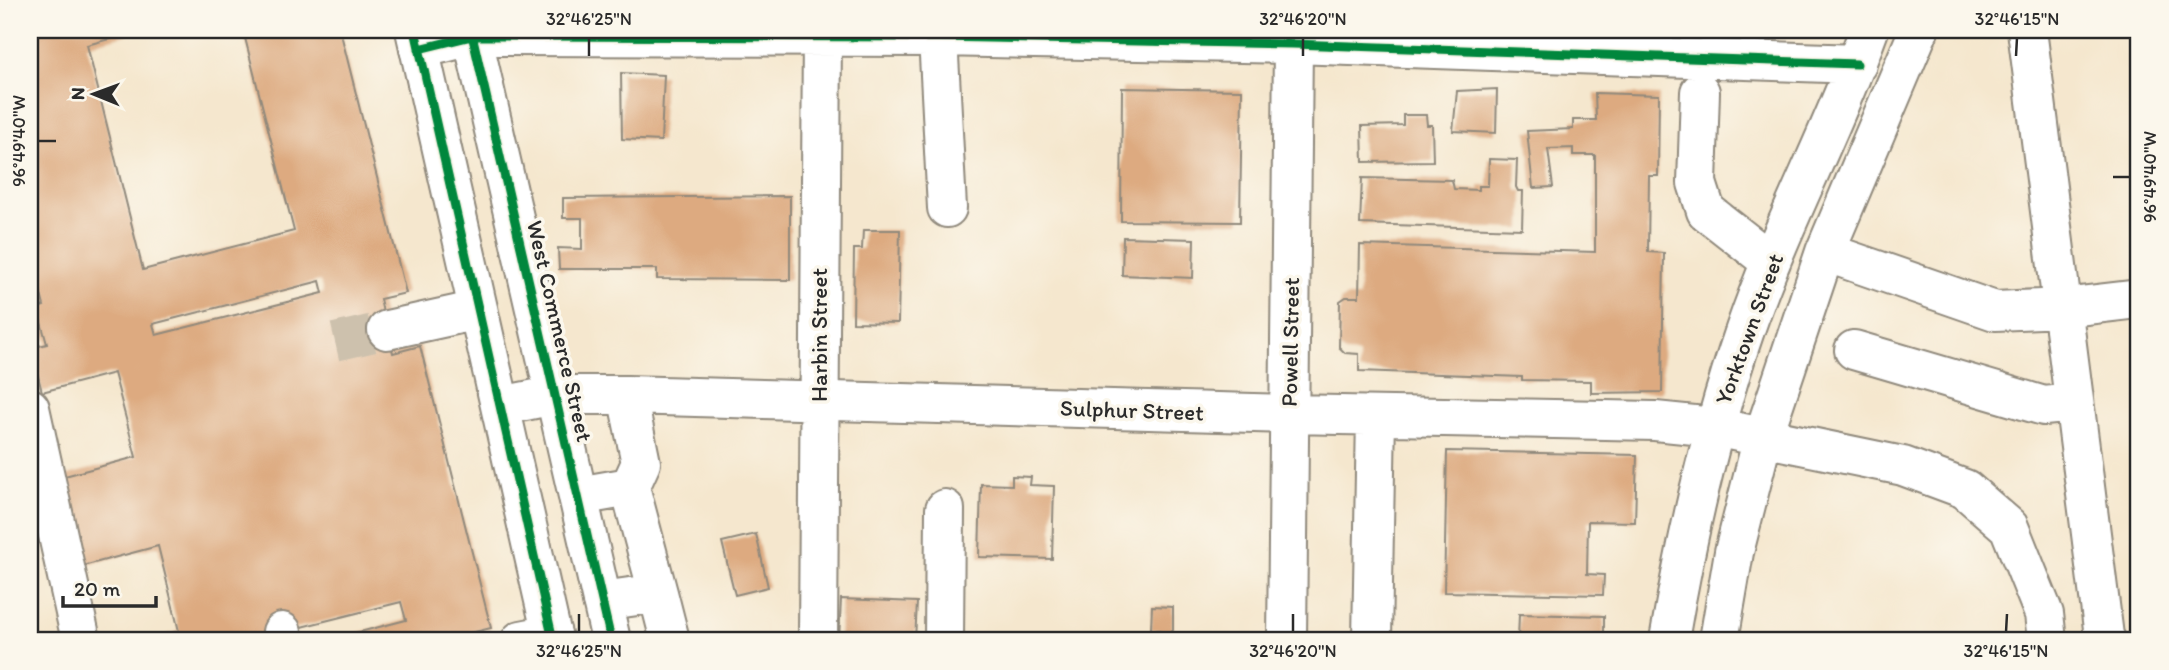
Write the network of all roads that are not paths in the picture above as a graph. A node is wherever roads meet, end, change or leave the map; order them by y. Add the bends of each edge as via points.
1 (1919, 30) edge
2 (2027, 30) edge
3 (472, 33) edge
4 (822, 33) edge
5 (938, 37) junction
6 (417, 39) edge
7 (1293, 44) junction
8 (1863, 47) edge
9 (1700, 92) dead end
10 (947, 208) dead end
11 (1825, 252) junction
12 (1771, 262) junction
13 (2139, 299) edge
14 (2062, 308) junction
15 (478, 310) junction
16 (387, 330) tunnel mouth
17 (1854, 350) dead end
18 (555, 395) junction
19 (627, 395) junction
20 (818, 401) junction
21 (2074, 403) junction
22 (501, 406) junction
23 (30, 408) edge
24 (1289, 414) junction
25 (1376, 416) junction
26 (1714, 427) junction
27 (1763, 437) junction
28 (630, 487) junction
29 (578, 496) junction
30 (945, 509) dead end
31 (658, 593) junction
32 (602, 601) junction
33 (542, 638) edge
34 (81, 640) edge
35 (611, 640) edge
36 (670, 640) edge
37 (818, 640) edge
38 (944, 640) edge
39 (1287, 640) edge
40 (1373, 640) edge
41 (1669, 640) edge
42 (1718, 640) edge
43 (2048, 640) edge
44 (2106, 640) edge

1 - 11 street, Yorktown Street
2 - 14 street
3 - 4 street
3 - 6 street
3 - 18 street, West Commerce Street
4 - 5 street
4 - 20 street, Harbin Street
5 - 7 street
5 - 10 street
6 - 15 street
7 - 8 street
7 - 24 street, Powell Street
8 - 12 street, Yorktown Street
9 - 12 street via 1697,183 1706,211
11 - 14 street via 1995,311
11 - 27 street, Yorktown Street
12 - 26 street, Yorktown Street
13 - 14 street
14 - 21 street
15 - 16 street
15 - 22 street
17 - 21 street via 2044,406
18 - 19 street, Sulphur Street
18 - 22 street, Sulphur Street
18 - 29 street, West Commerce Street
19 - 20 street, Sulphur Street
19 - 28 street via 641,463
20 - 24 street, Sulphur Street
20 - 37 street, Harbin Street
21 - 44 street
22 - 33 street
23 - 34 street
24 - 25 street, Sulphur Street
24 - 39 street, Powell Street
25 - 26 street, Sulphur Street via 1655,421
25 - 40 street
26 - 27 street, Sulphur Street
26 - 41 street, Yorktown Street via 1684,550
27 - 42 street, Yorktown Street
27 - 43 street, Sulphur Street via 1903,466 1965,489 2009,527 2044,614
28 - 29 street
28 - 31 street
29 - 32 street, West Commerce Street
30 - 38 street
31 - 32 street
31 - 36 street
32 - 35 street, West Commerce Street

